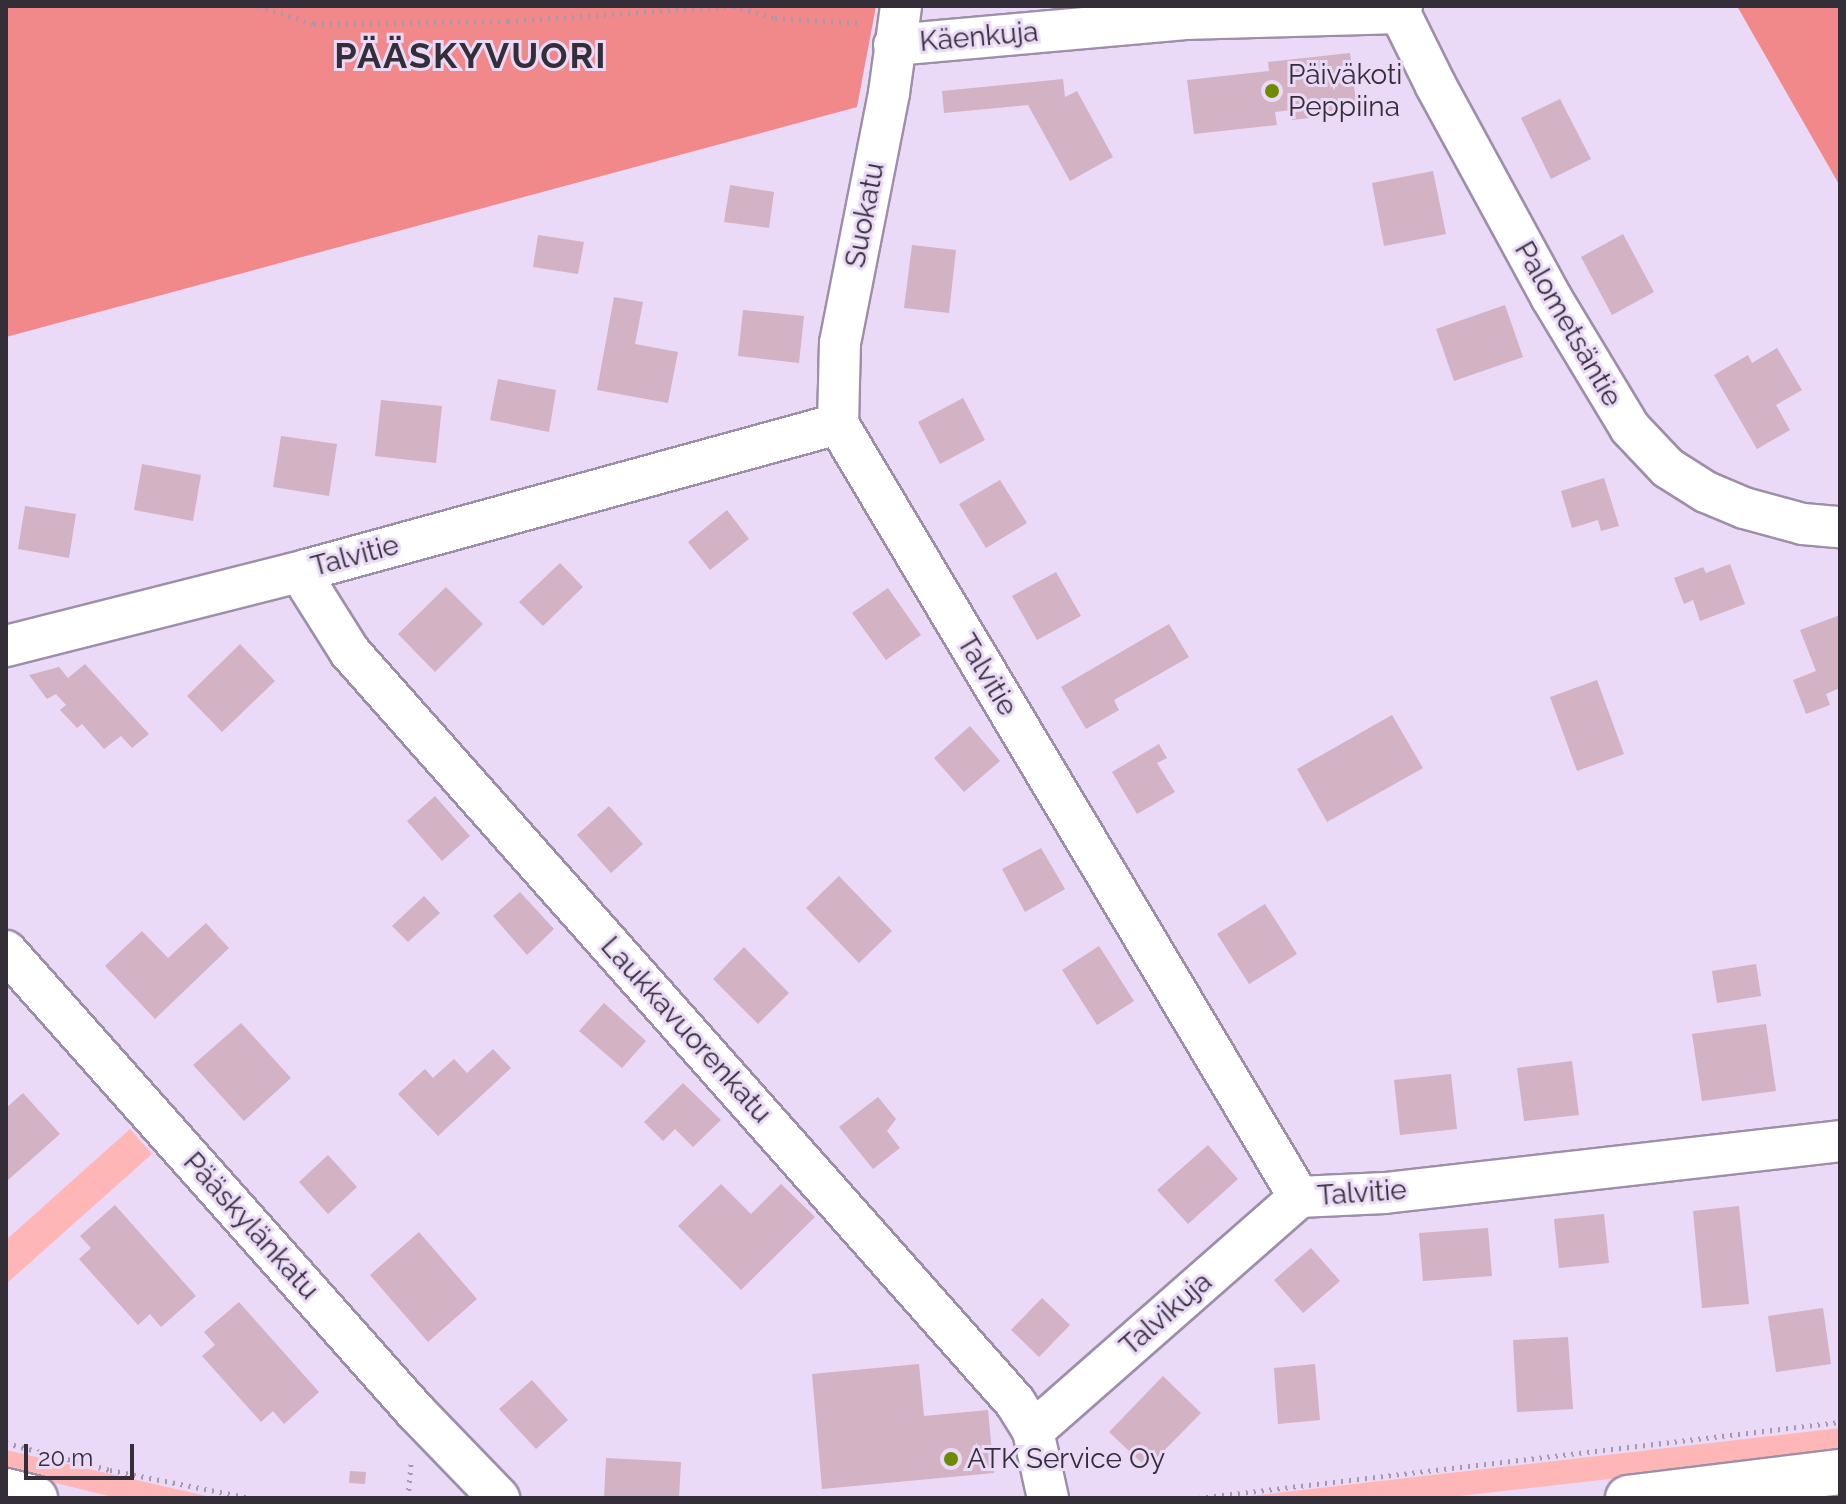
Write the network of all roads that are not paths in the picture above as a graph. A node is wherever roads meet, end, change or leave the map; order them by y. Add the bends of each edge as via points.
1 (1401, 10) edge
2 (898, 25) edge
3 (838, 424) junction
4 (1840, 527) edge
5 (306, 570) junction
6 (6, 646) edge
7 (6, 951) edge
8 (1840, 1141) edge
9 (1299, 1197) junction
10 (1033, 1431) junction
11 (1840, 1472) edge
12 (6, 1491) edge
13 (35, 1498) edge
14 (499, 1498) edge
15 (1048, 1498) edge
16 (1628, 1498) edge

1 - 2 street, Käenkuja
1 - 4 street, Palometsäntie via 1436,86 1551,297 1630,428 1668,468 1706,492 1803,524
2 - 3 street, Suokatu via 840,343
3 - 5 street, Talvitie
3 - 9 street, Talvitie
5 - 6 street, Talvitie
5 - 10 street, Laukkavuorenkatu via 309,587 350,652 966,1345
7 - 14 street, Pääskylänkatu via 415,1411
8 - 9 street, Talvitie via 1385,1193
9 - 10 street, Talvikuja
10 - 15 street, Laukkavuorenkatu
11 - 16 main road
12 - 13 main road

